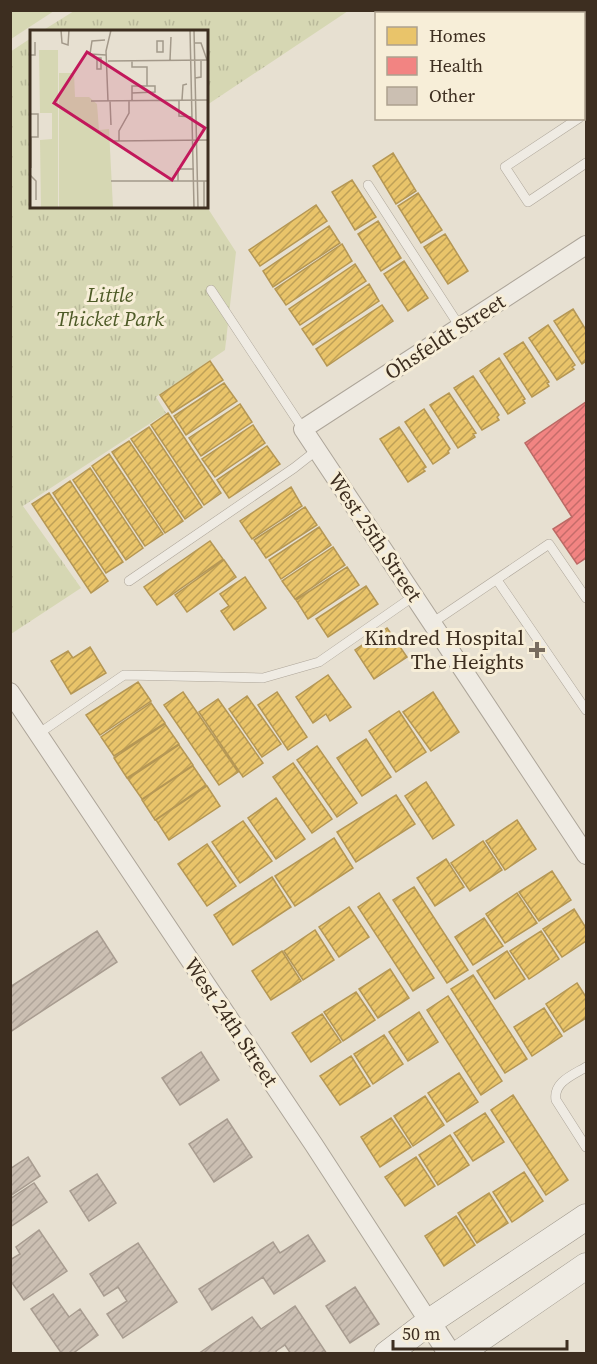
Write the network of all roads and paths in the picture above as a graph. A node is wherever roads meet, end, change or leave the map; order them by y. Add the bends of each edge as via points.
1 (576, 120) edge
2 (586, 164) edge
3 (368, 185) dead end
4 (586, 245) edge
5 (211, 290) dead end
6 (460, 327) junction
7 (303, 429) junction
8 (317, 450) junction
9 (129, 580) dead end
10 (497, 580) junction
11 (414, 596) junction
12 (586, 598) edge
13 (432, 623) junction
14 (10, 692) edge
15 (586, 710) edge
16 (38, 734) junction
17 (586, 855) edge
18 (586, 1067) edge
19 (586, 1147) edge
20 (586, 1217) edge
21 (586, 1266) edge
22 (429, 1322) junction
23 (387, 1353) edge
24 (450, 1353) edge
25 (458, 1353) edge

1 - 2 lane via 505,167 528,202
3 - 6 lane
4 - 6 street, Ohsfeldt Street
5 - 7 lane
6 - 7 street, Ohsfeldt Street
7 - 8 street, West 25th Street
8 - 9 lane
8 - 11 street, West 25th Street
10 - 12 lane via 549,544
10 - 13 lane
10 - 15 lane
11 - 13 street, West 25th Street
11 - 16 lane via 319,662 263,678 124,675
13 - 17 street, West 25th Street
14 - 16 street, West 24th Street
16 - 22 street, West 24th Street
18 - 19 lane via 558,1085 555,1093
20 - 22 main road
21 - 25 main road
22 - 23 main road
22 - 24 street, West 24th Street

